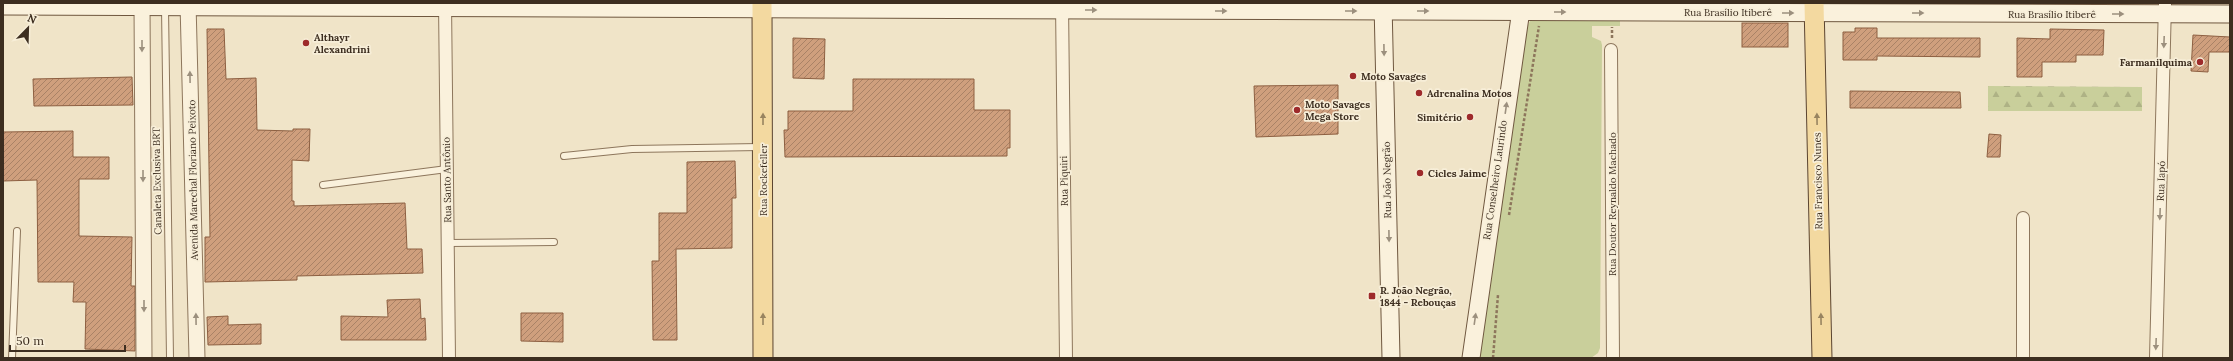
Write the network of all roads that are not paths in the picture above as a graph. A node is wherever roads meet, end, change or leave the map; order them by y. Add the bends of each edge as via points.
1 (142, 5) edge
2 (165, 5) edge
3 (188, 5) edge
4 (446, 5) edge
5 (3, 6) edge
6 (762, 6) edge
7 (1062, 7) edge
8 (1384, 7) edge
9 (1476, 7) edge
10 (1521, 7) edge
11 (1814, 8) edge
12 (2165, 8) edge
13 (2230, 14) edge
14 (1611, 50) dead end
15 (763, 147) junction
16 (564, 156) dead end
17 (447, 170) junction
18 (323, 186) dead end
19 (2023, 218) dead end
20 (17, 231) dead end
21 (554, 242) dead end
22 (448, 243) junction
23 (12, 358) edge
24 (144, 358) edge
25 (170, 358) edge
26 (197, 358) edge
27 (449, 358) edge
28 (763, 358) edge
29 (1066, 358) edge
30 (1391, 358) edge
31 (1471, 358) edge
32 (1613, 358) edge
33 (1822, 358) edge
34 (2023, 358) edge
35 (2156, 358) edge

1 - 2 main road, Rua Brasílio Itiberê
1 - 5 main road, Rua Brasílio Itiberê
1 -> 24 street
2 - 3 main road, Rua Brasílio Itiberê
2 - 25 lane, Canaleta Exclusiva BRT
3 - 4 main road, Rua Brasílio Itiberê
26 -> 3 street, Avenida Marechal Floriano Peixoto
4 - 6 main road, Rua Brasílio Itiberê
4 - 17 street, Rua Santo Antônio
6 - 7 main road, Rua Brasílio Itiberê
15 -> 6 main road, Rua Rockefeller
7 -> 8 main road, Rua Brasílio Itiberê
7 - 29 street, Rua Piquiri
8 -> 9 main road, Rua Brasílio Itiberê
8 -> 30 main road, Rua João Negrão
9 - 10 main road, Rua Brasílio Itiberê
10 -> 11 main road, Rua Brasílio Itiberê
31 -> 10 main road, Rua Conselheiro Laurindo
11 -> 12 main road, Rua Brasílio Itiberê
33 -> 11 main road, Rua Francisco Nunes
12 - 13 main road, Rua Brasílio Itiberê
12 -> 35 street, Rua Iapó
14 - 32 street, Rua Doutor Reynaldo Machado
15 - 16 lane via 632,149
28 -> 15 main road, Rua Rockefeller
17 - 18 lane
17 - 22 street, Rua Santo Antônio
19 - 34 street
20 - 23 lane
21 - 22 lane
22 - 27 street, Rua Santo Antônio

